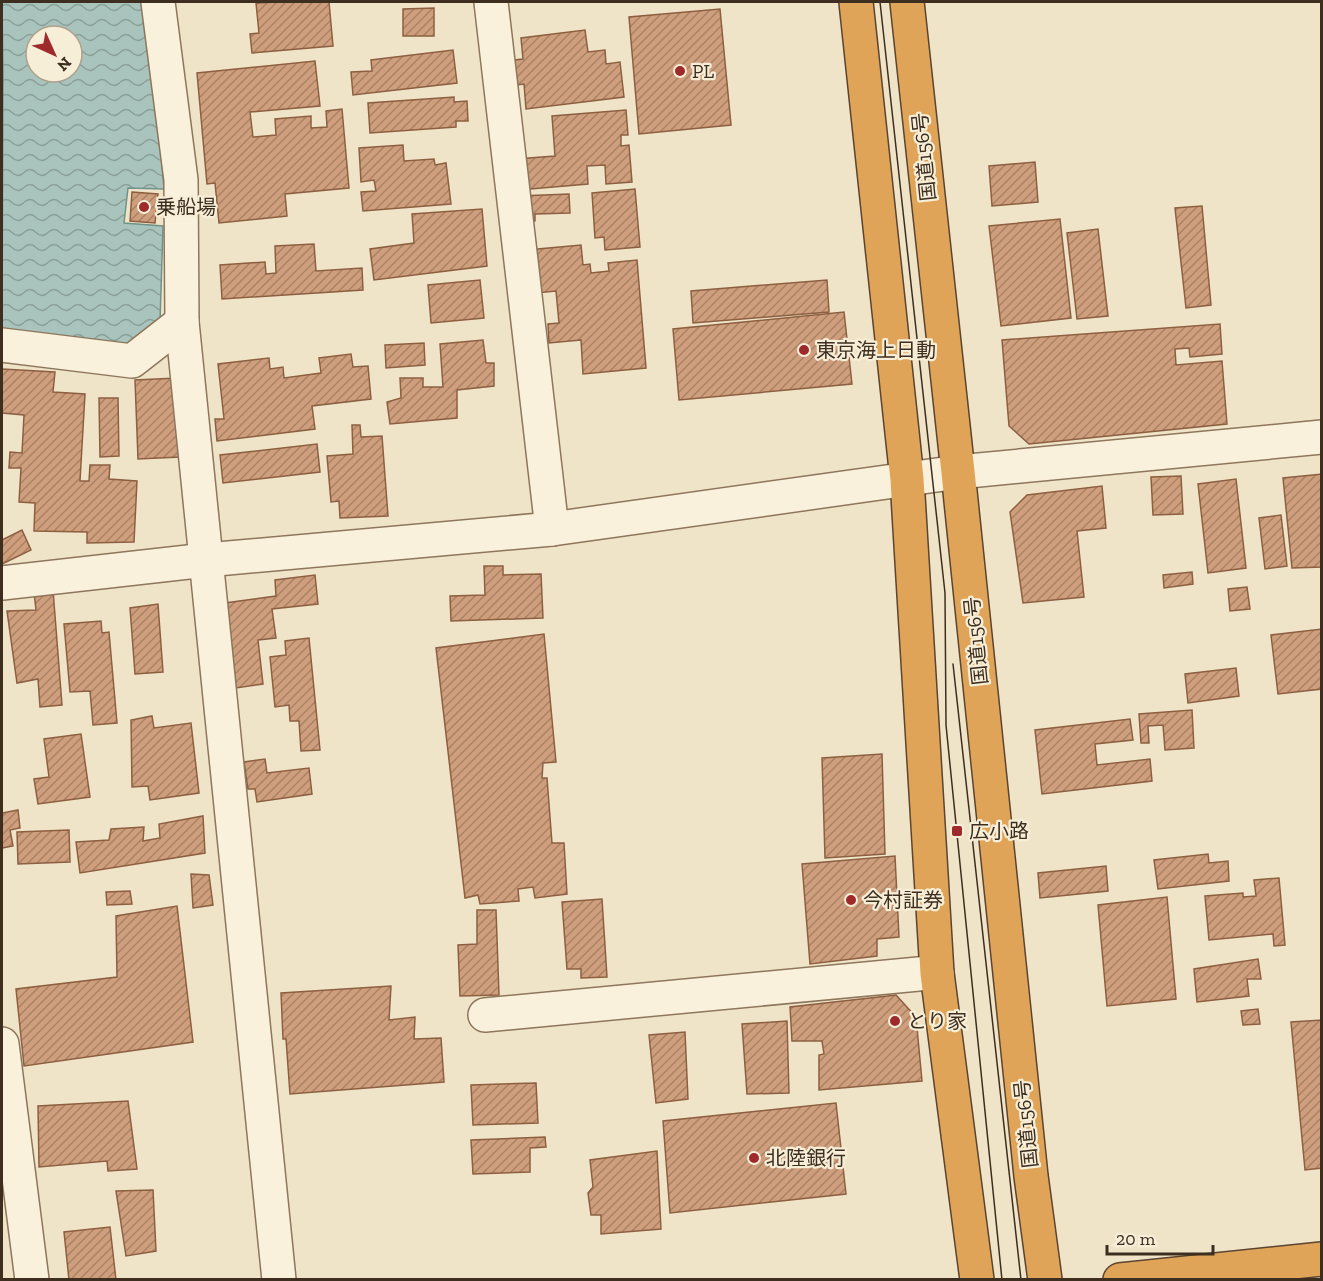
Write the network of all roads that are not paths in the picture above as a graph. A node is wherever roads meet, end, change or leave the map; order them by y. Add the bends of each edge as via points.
1 (158, 2) edge
2 (491, 2) edge
3 (856, 2) edge
4 (907, 2) edge
5 (182, 322) junction
6 (2, 345) edge
7 (1322, 436) edge
8 (958, 472) junction
9 (907, 479) junction
10 (552, 529) junction
11 (206, 560) junction
12 (2, 583) edge
13 (937, 973) junction
14 (485, 1015) dead end
15 (2, 1044) edge
16 (1322, 1259) edge
17 (32, 1280) edge
18 (279, 1280) edge
19 (977, 1280) edge
20 (1045, 1280) edge
21 (1120, 1280) edge

1 - 5 street via 181,180
2 - 10 street
3 - 9 highway
4 - 8 highway, 国道156号
5 - 6 street via 132,361
5 - 11 street
7 - 8 street
8 - 9 street
8 - 20 highway, 国道156号
9 - 10 street
9 - 13 highway
10 - 11 street
11 - 12 street
11 - 18 street
13 - 14 street
13 - 19 highway
15 - 17 street
16 - 21 highway

